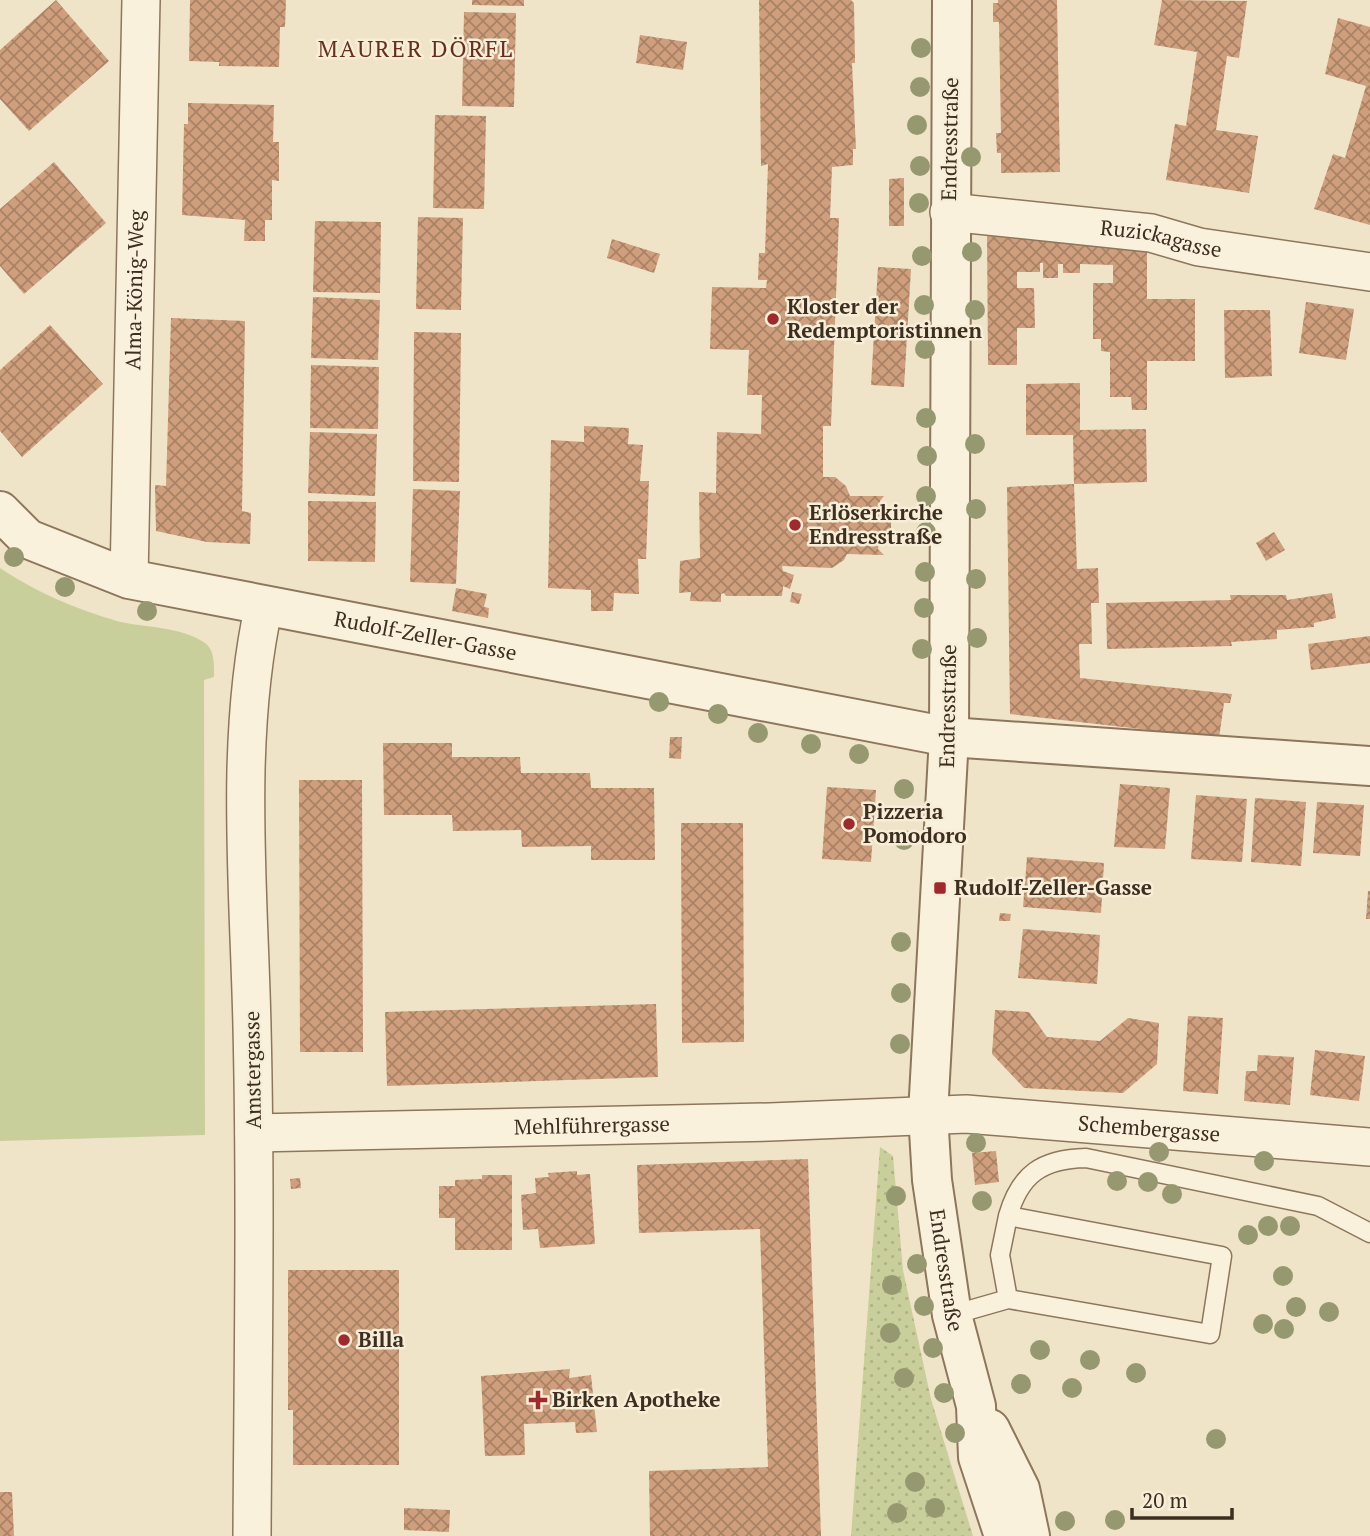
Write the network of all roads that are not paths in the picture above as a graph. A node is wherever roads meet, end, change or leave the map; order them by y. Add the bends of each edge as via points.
1 (141, 0) edge
2 (952, 0) edge
3 (949, 212) junction
4 (1370, 272) edge
5 (0, 511) edge
6 (129, 579) junction
7 (264, 605) junction
8 (949, 737) junction
9 (1370, 766) edge
10 (928, 1114) junction
11 (254, 1133) junction
12 (1370, 1147) edge
13 (1008, 1216) junction
14 (1370, 1233) edge
15 (1008, 1299) junction
16 (952, 1315) junction
17 (976, 1406) junction
18 (252, 1536) edge
19 (1004, 1536) edge
20 (1030, 1536) edge

1 - 6 street, Alma-König-Weg
2 - 3 street, Endresstraße
3 - 4 street, Ruzickagasse via 1152,233 1225,252
3 - 8 street, Endresstraße
5 - 6 street, Rudolf-Zeller-Gasse via 28,539
6 - 7 street, Rudolf-Zeller-Gasse
7 - 8 street, Rudolf-Zeller-Gasse
7 - 11 street, Amstergasse via 246,721
8 - 9 street, Rudolf-Zeller-Gasse
8 - 10 street, Endresstraße
10 - 11 street, Mehlführergasse via 770,1122
10 - 12 street, Schembergasse via 990,1115
10 - 16 street, Endresstraße via 932,1180
11 - 18 street, Amstergasse
13 - 14 lane via 1014,1195 1028,1177 1056,1160 1086,1158 1318,1206
13 - 15 lane via 1000,1255
13 - 15 lane via 1222,1256 1210,1334
15 - 16 lane
16 - 17 street, Endresstraße
17 - 19 street, Endresstraße via 978,1457
17 - 20 street, Endresstraße via 1020,1489

